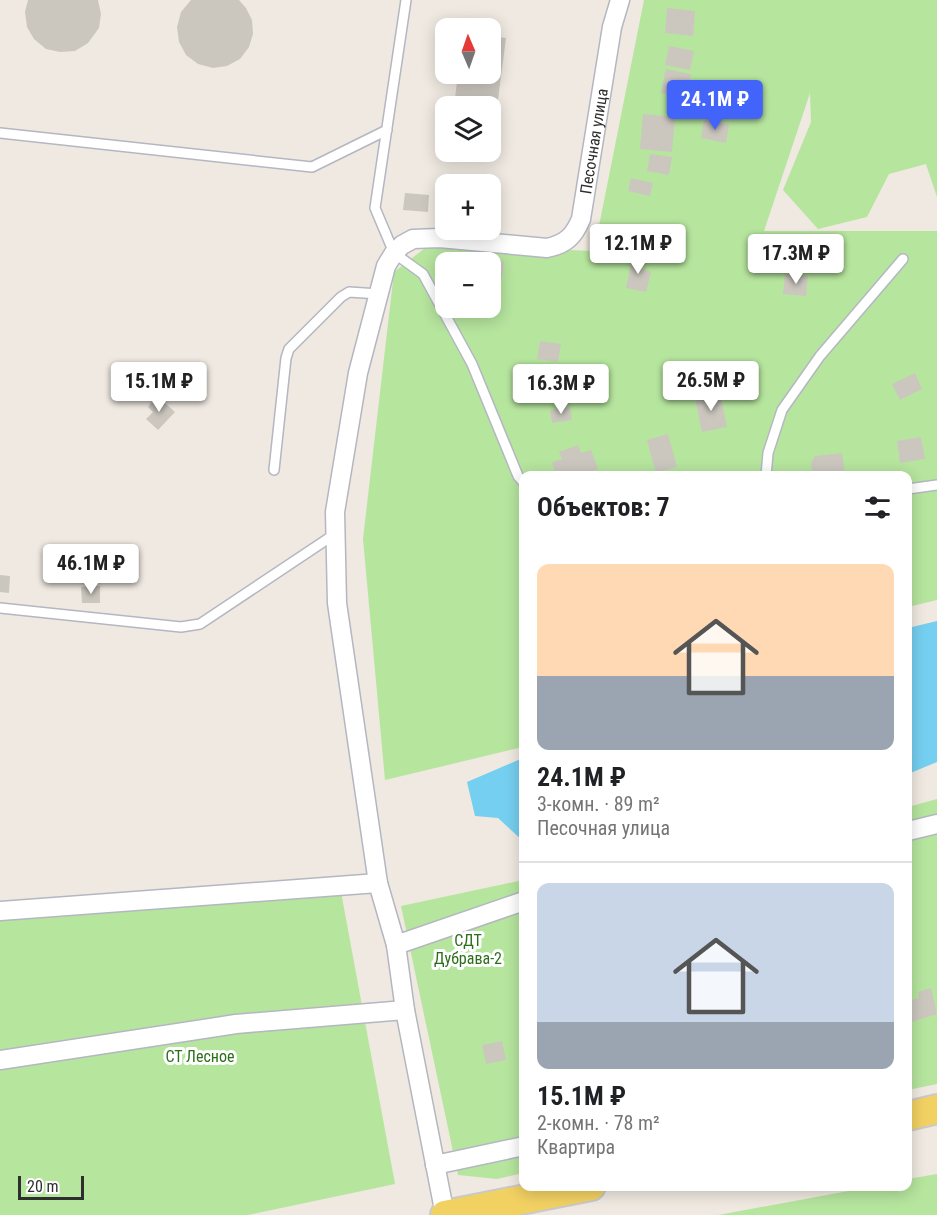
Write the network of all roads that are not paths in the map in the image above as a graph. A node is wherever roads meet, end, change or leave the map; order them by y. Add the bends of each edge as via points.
1 (406, 0) edge
2 (620, 0) edge
3 (387, 130) junction
4 (0, 133) edge
5 (394, 253) junction
6 (903, 259) dead end
7 (379, 294) junction
8 (274, 470) dead end
9 (766, 471) edge
10 (519, 477) edge
11 (937, 485) edge
12 (912, 488) edge
13 (336, 534) junction
14 (0, 608) edge
15 (937, 824) edge
16 (912, 830) edge
17 (378, 883) junction
18 (519, 904) edge
19 (0, 911) edge
20 (396, 945) junction
21 (405, 1010) junction
22 (0, 1060) edge
23 (937, 1109) edge
24 (912, 1115) edge
25 (519, 1147) edge
26 (435, 1165) junction
27 (566, 1191) edge
28 (445, 1215) edge

1 - 3 lane
2 - 5 street, Песочная улица via 612,27 581,219 569,240 547,248 425,238 402,244
3 - 4 lane via 312,167
3 - 5 lane via 375,208
5 - 7 street via 386,266
5 - 10 lane via 423,274 472,364
6 - 9 lane via 820,356 782,410
7 - 8 lane via 349,292 340,297 289,349
7 - 13 street via 358,373 335,512
11 - 12 lane
13 - 14 lane via 200,624 181,627
13 - 17 street via 337,603
15 - 16 street
17 - 19 street
17 - 20 street
18 - 20 street
20 - 21 street
21 - 22 street via 236,1024
21 - 26 street
23 - 24 main road
25 - 26 street
26 - 28 street
27 - 28 main road

